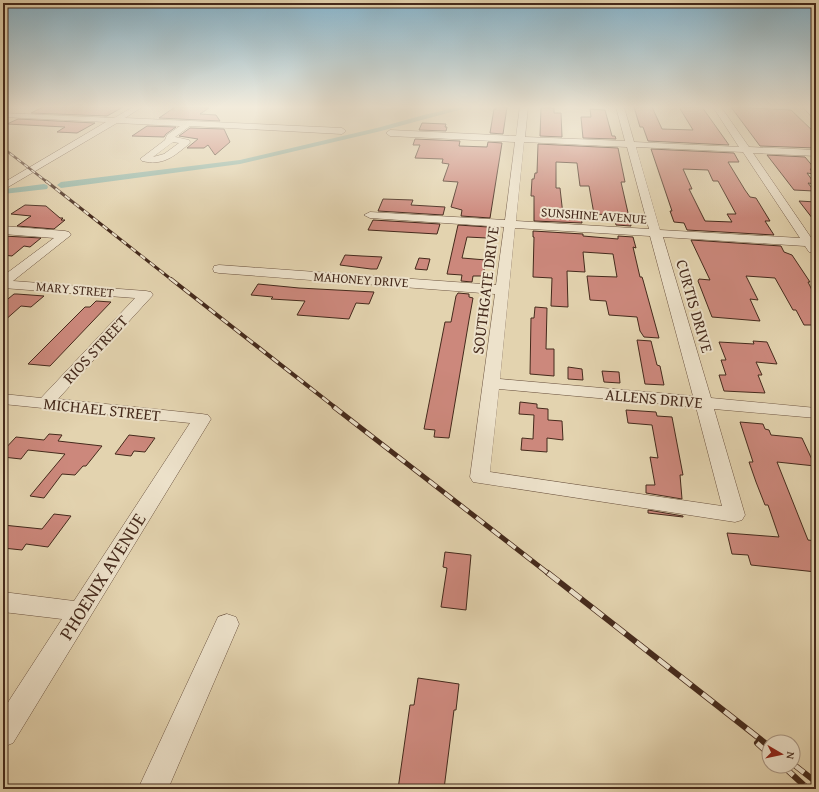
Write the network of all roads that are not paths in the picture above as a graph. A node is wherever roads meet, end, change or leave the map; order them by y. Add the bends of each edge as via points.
1 (75, 144) edge
2 (519, 144) edge
3 (631, 144) joint
4 (742, 144) edge
5 (746, 150) junction
6 (816, 153) edge
7 (3, 186) edge
8 (370, 215) dead end
9 (510, 224) junction
10 (3, 230) edge
11 (656, 233) junction
12 (812, 243) edge
13 (816, 254) edge
14 (220, 269) dead end
15 (3, 283) edge
16 (502, 290) junction
17 (146, 295) joint
18 (491, 383) junction
19 (3, 399) edge
20 (44, 403) junction
21 (703, 403) junction
22 (816, 413) edge
23 (202, 419) joint
24 (735, 515) joint
25 (3, 602) edge
26 (80, 612) junction
27 (227, 624) dead end
28 (3, 734) edge
29 (153, 789) edge

1 - 7 street
2 - 9 street, SOUTHGATE DRIVE
3 - 5 street
3 - 11 street, CURTIS DRIVE
4 - 5 street
5 - 6 street
5 - 12 street
8 - 9 street, SUNSHINE AVENUE
9 - 11 street, SUNSHINE AVENUE
9 - 16 street, SOUTHGATE DRIVE
10 - 15 street via 65,235
11 - 12 street, SUNSHINE AVENUE
11 - 21 street, CURTIS DRIVE
12 - 13 street
14 - 16 street, MAHONEY DRIVE
15 - 17 street, MARY STREET
16 - 18 street, SOUTHGATE DRIVE
17 - 20 street, RIOS STREET
18 - 21 street, ALLENS DRIVE
18 - 24 street, SOUTHGATE DRIVE via 480,476
19 - 20 street, MICHAEL STREET
20 - 23 street, MICHAEL STREET
21 - 22 street, ALLENS DRIVE
21 - 24 street, CURTIS DRIVE
23 - 26 street, PHOENIX AVENUE
25 - 26 street
26 - 28 street, PHOENIX AVENUE
27 - 29 street

